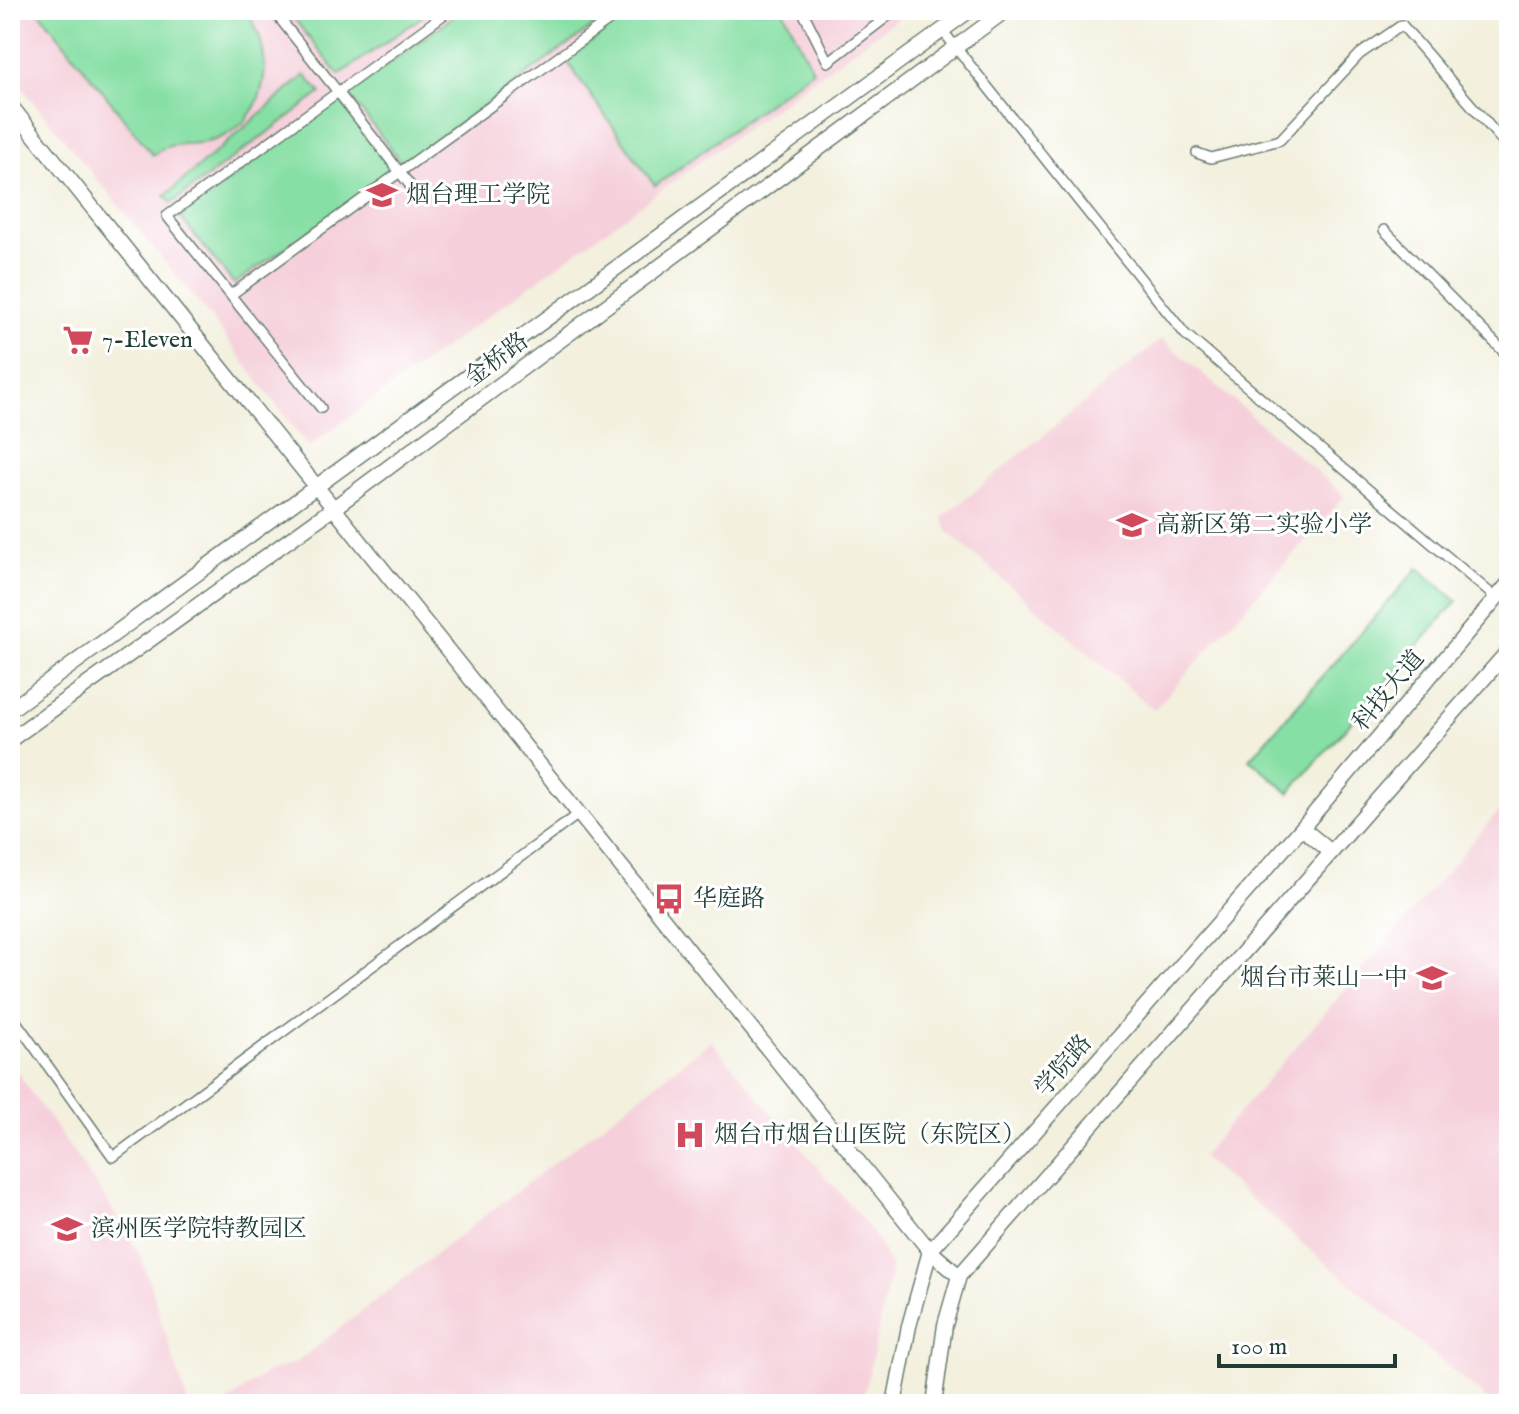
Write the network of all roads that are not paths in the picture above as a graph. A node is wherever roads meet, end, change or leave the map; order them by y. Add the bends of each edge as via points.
1 (273, 10) edge
2 (450, 10) edge
3 (623, 10) edge
4 (802, 10) edge
5 (896, 10) edge
6 (970, 10) edge
7 (1006, 10) edge
8 (438, 14) edge
9 (942, 30) junction
10 (955, 47) junction
11 (338, 92) junction
12 (10, 105) edge
13 (1509, 140) edge
14 (1197, 153) dead end
15 (419, 197) dead end
16 (1384, 230) dead end
17 (232, 294) junction
18 (1509, 357) edge
19 (321, 408) dead end
20 (317, 485) junction
21 (335, 507) junction
22 (1509, 583) edge
23 (1496, 598) junction
24 (1509, 650) edge
25 (10, 710) edge
26 (10, 740) edge
27 (580, 813) junction
28 (1302, 828) junction
29 (1331, 852) junction
30 (10, 1013) edge
31 (930, 1251) junction
32 (959, 1276) junction
33 (894, 1404) edge
34 (934, 1404) edge

1 - 11 street
2 - 8 street
3 - 17 street
4 - 5 street via 828,62
6 - 9 street, 金桥路
7 - 10 street, 金桥路
8 - 11 street
9 - 10 street
9 - 20 street, 金桥路
10 - 21 street, 金桥路
10 - 23 street via 1185,334
11 - 15 street
11 - 17 street via 167,216
12 - 20 street
13 - 14 street via 1505,144 1402,25 1360,54 1280,140 1211,158
16 - 18 street
17 - 19 street
20 - 21 street
20 - 25 street, 金桥路
21 - 26 street, 金桥路
21 - 27 street
22 - 23 street, 科技大道
23 - 28 street, 科技大道
24 - 29 street
27 - 30 street via 113,1157
27 - 31 street
28 - 29 street
28 - 31 street, 学院路
29 - 32 street
31 - 32 street
31 - 33 street, 学院路
32 - 34 street via 945,1325

